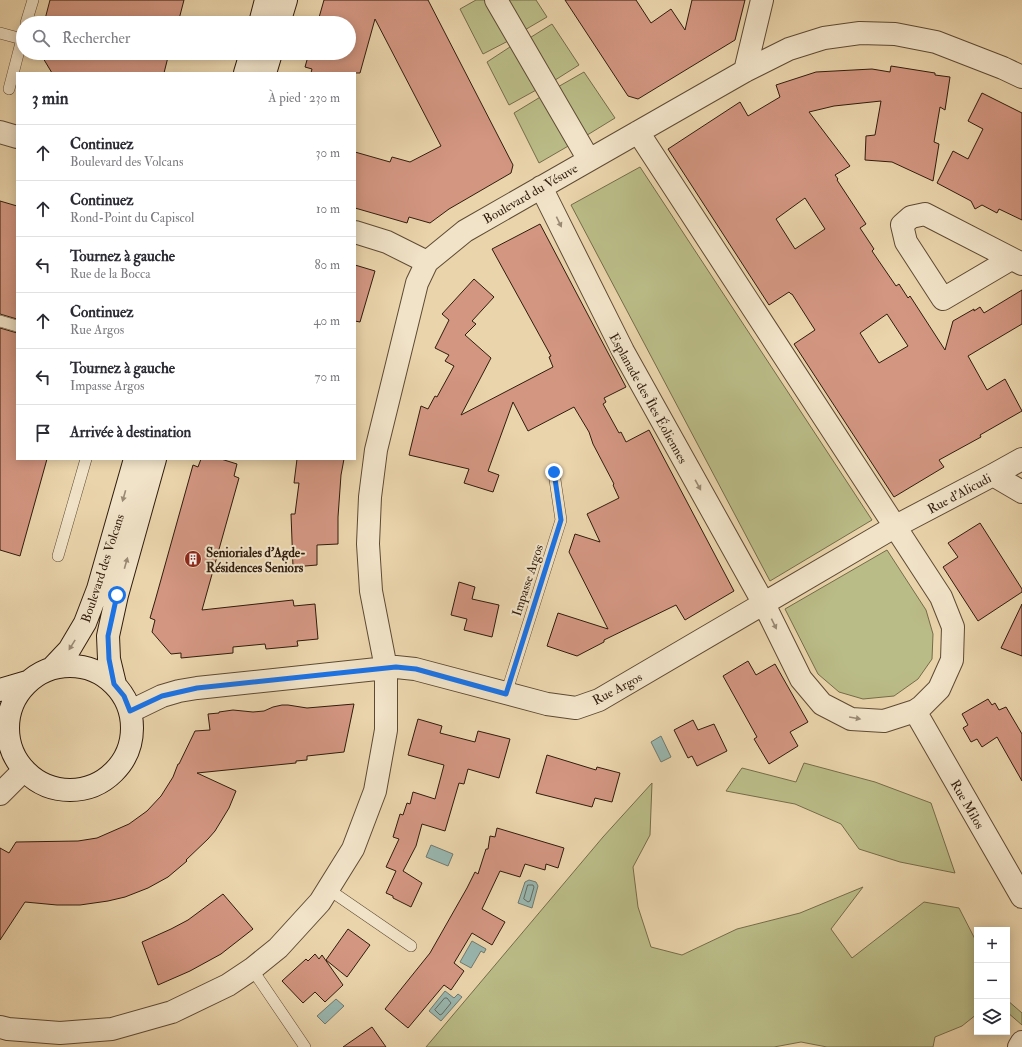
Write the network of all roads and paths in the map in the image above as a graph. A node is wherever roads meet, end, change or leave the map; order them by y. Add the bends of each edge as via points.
1 (32, 0) edge
2 (266, 0) edge
3 (286, 0) edge
4 (496, 0) edge
5 (762, 0) edge
6 (28, 16) edge
7 (262, 16) edge
8 (281, 16) edge
9 (0, 33) edge
10 (16, 36) edge
11 (16, 60) edge
12 (249, 60) edge
13 (269, 60) edge
14 (745, 71) junction
15 (245, 72) edge
16 (265, 72) edge
17 (1022, 77) edge
18 (9, 89) dead end
19 (0, 132) edge
20 (638, 132) junction
21 (16, 137) edge
22 (589, 160) junction
23 (541, 187) junction
24 (356, 232) edge
25 (1017, 261) edge
26 (427, 262) junction
27 (0, 321) edge
28 (16, 326) edge
29 (1022, 458) edge
30 (86, 460) edge
31 (135, 460) edge
32 (155, 460) edge
33 (554, 472) dead end
34 (993, 475) junction
35 (1022, 492) edge
36 (896, 526) junction
37 (58, 556) dead end
38 (764, 604) junction
39 (52, 668) junction
40 (386, 668) junction
41 (28, 682) junction
42 (114, 684) junction
43 (0, 690) edge
44 (506, 694) junction
45 (130, 711) junction
46 (915, 711) junction
47 (5, 743) edge
48 (24, 770) junction
49 (0, 794) edge
50 (328, 889) junction
51 (1022, 897) edge
52 (411, 946) dead end
53 (252, 969) junction
54 (0, 1027) edge
55 (113, 1038) edge
56 (1022, 1042) edge
57 (305, 1047) edge
58 (1019, 1047) edge

1 - 6 lane
2 - 7 street
3 - 8 street
4 - 22 street
5 - 14 street
9 - 10 lane
11 - 18 lane
12 - 15 street
13 - 16 street
14 - 17 street, Boulevard du Vésuve via 789,49 824,38 860,33 895,34 936,42
14 - 20 street, Boulevard du Vésuve
19 - 21 street
20 - 22 street, Boulevard du Vésuve
20 - 36 street, Esplanade des Îles Éoliennes
22 - 23 street, Boulevard du Vésuve
23 - 26 street, Boulevard du Vésuve via 465,231
23 -> 38 street, Esplanade des Îles Éoliennes via 623,351
24 - 26 street via 387,242
25 - 25 street via 925,214 911,217 902,225 906,242 943,299
26 - 40 street, Boulevard du Vésuve via 417,283 407,320 376,450 370,497 368,544 371,591
27 - 28 lane
29 - 34 street, Rue d'Alicudi
30 - 37 lane
31 -> 39 street, Boulevard des Volcans via 98,589 85,623 69,650
42 -> 32 street, Boulevard des Volcans via 108,636
33 - 44 lane, Impasse Argos via 561,520
34 - 35 street
34 - 36 street, Rue d'Alicudi
36 - 38 street
36 - 46 street, Esplanade des Îles Éoliennes via 941,597 953,627 952,660 949,667 939,689
38 - 44 street, Rue Argos via 599,700 576,708
38 -> 46 street, Esplanade des Îles Éoliennes via 801,679 822,704 851,719 884,721
39 - 41 street
39 - 42 street via 74,666 96,671
40 - 44 street, Rue Argos via 416,669
40 - 45 street, Rue Argos via 197,688 162,696
40 - 50 street, Boulevard du Vésuve via 386,730 375,791 353,849
41 - 43 street
41 - 47 street via 14,701
42 - 45 street via 124,696
45 - 48 street via 132,735 125,758 110,776 103,780 90,787 66,790 43,784
46 - 51 street, Rue Milos
47 - 48 street
48 - 49 street
50 - 52 lane
50 - 53 street, Boulevard du Vésuve via 320,902 278,948
53 - 55 street, Boulevard du Vésuve via 228,985
53 - 57 lane
54 - 55 street, Boulevard du Vésuve
56 - 58 street

